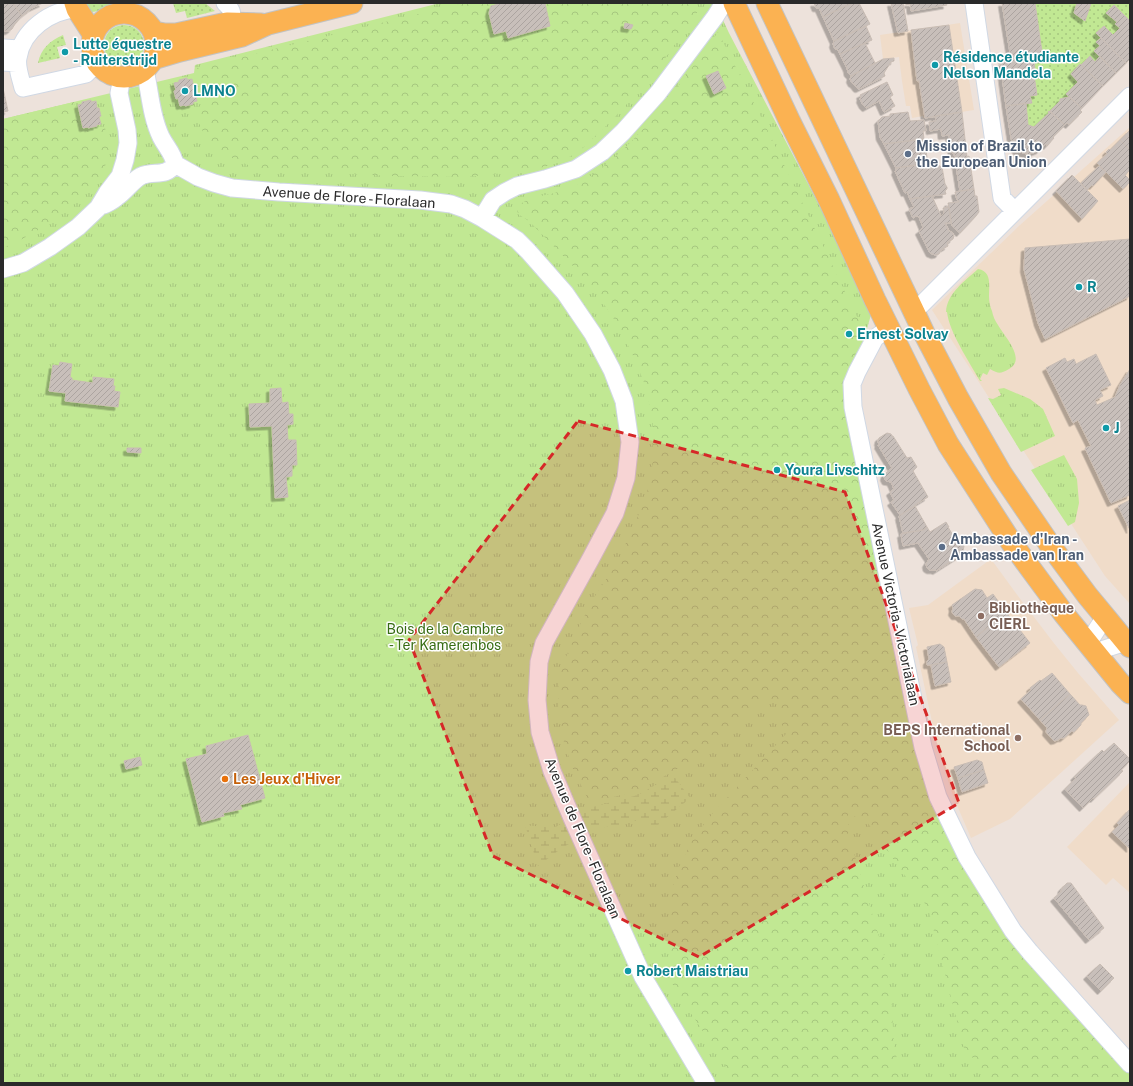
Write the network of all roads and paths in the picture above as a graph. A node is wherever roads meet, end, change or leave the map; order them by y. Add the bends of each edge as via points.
1 (352, 3) edge
2 (767, 3) edge
3 (974, 3) edge
4 (728, 4) edge
5 (76, 6) edge
6 (226, 13) edge
7 (150, 19) edge
8 (268, 24) junction
9 (93, 34) junction
10 (3, 48) edge
11 (14, 58) edge
12 (97, 63) junction
13 (149, 64) junction
14 (122, 77) junction
15 (1130, 96) edge
16 (175, 164) junction
17 (98, 208) junction
18 (1015, 211) junction
19 (482, 218) junction
20 (3, 269) edge
21 (914, 312) junction
22 (888, 328) junction
23 (1105, 617) junction
24 (1128, 645) edge
25 (1092, 648) junction
26 (1130, 693) edge
27 (1130, 1064) edge
28 (706, 1083) edge

1 - 8 main road
2 - 21 main road
3 - 18 street via 1002,198
4 - 19 street via 715,17 658,93 602,152 576,169 504,192 493,200
4 - 22 main road via 829,200
5 - 9 main road
5 - 11 street via 41,22 28,35
6 - 7 main road via 176,34 165,34
6 - 8 main road
7 - 9 main road via 117,13 106,17 98,24
7 - 13 main road via 156,46
8 - 13 main road via 242,36 180,51
9 - 12 main road via 92,54
10 - 11 street
11 - 12 street via 23,88 86,74
12 - 14 main road via 110,74
13 - 14 main road via 134,76
13 - 16 street via 153,115
14 - 17 street via 119,93 128,143 125,160 120,176
15 - 18 street
16 - 17 street via 170,171 142,176 117,198
16 - 19 street, Avenue de Flore - Floralaan via 198,177 232,188 420,200 451,204
17 - 20 street via 78,227 50,247 23,263
18 - 21 street
19 - 28 street, Avenue de Flore - Floralaan via 517,240 565,293 594,334 624,401 630,442 626,478 615,512 544,643 539,662 537,700 540,732 552,771 580,838 643,977
21 - 22 main road
21 - 23 main road via 1000,472 1050,545
22 - 25 main road via 948,444 1011,542
22 - 27 street, Avenue Victoria - Victorialaan via 875,338 857,372 852,384 853,407 924,747 938,797 967,857 1013,931
23 - 24 main road
23 - 25 street
24 - 25 street
25 - 26 main road

